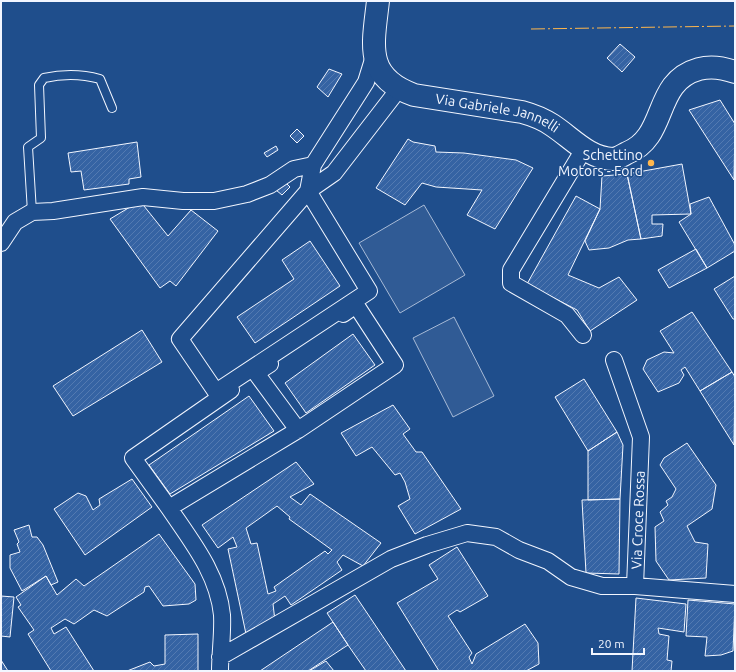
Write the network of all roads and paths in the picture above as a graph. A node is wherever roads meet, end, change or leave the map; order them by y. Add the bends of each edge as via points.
1 (378, 1) edge
2 (375, 53) junction
3 (735, 72) edge
4 (398, 90) junction
5 (112, 108) dead end
6 (584, 149) junction
7 (313, 165) junction
8 (308, 190) junction
9 (32, 212) junction
10 (1, 243) edge
11 (583, 335) dead end
12 (614, 360) dead end
13 (256, 373) junction
14 (298, 430) junction
15 (169, 508) junction
16 (635, 586) junction
17 (735, 594) edge
18 (220, 664) edge

1 - 2 main road, Via Gabriele Jannelli
2 - 4 main road, Via Gabriele Jannelli via 378,67 385,80
2 - 7 street via 366,82
3 - 6 main road, Via Gabriele Jannelli via 705,67 679,78 668,92 655,125 646,139 632,151 614,159 597,156
4 - 6 main road, Via Gabriele Jannelli via 538,117
4 - 8 street via 334,173
5 - 9 lane via 100,80 88,76 54,76 44,78 38,85 41,138 28,147
6 - 11 street via 511,270 511,283 567,314
7 - 8 street
7 - 9 street via 294,170 270,185 247,194 214,202 183,202 143,197
8 - 8 street via 369,291 216,392 180,339
9 - 10 street via 15,222
12 - 16 street, Via Croce Rossa via 641,437
13 - 14 street
13 - 14 street via 356,305 395,365
13 - 15 street via 133,458
14 - 15 street
15 - 18 street via 202,556 215,583 222,616
16 - 17 street, Via Croce Rossa
16 - 18 street via 602,586 571,577 548,561 519,550 496,537 467,533 391,559

